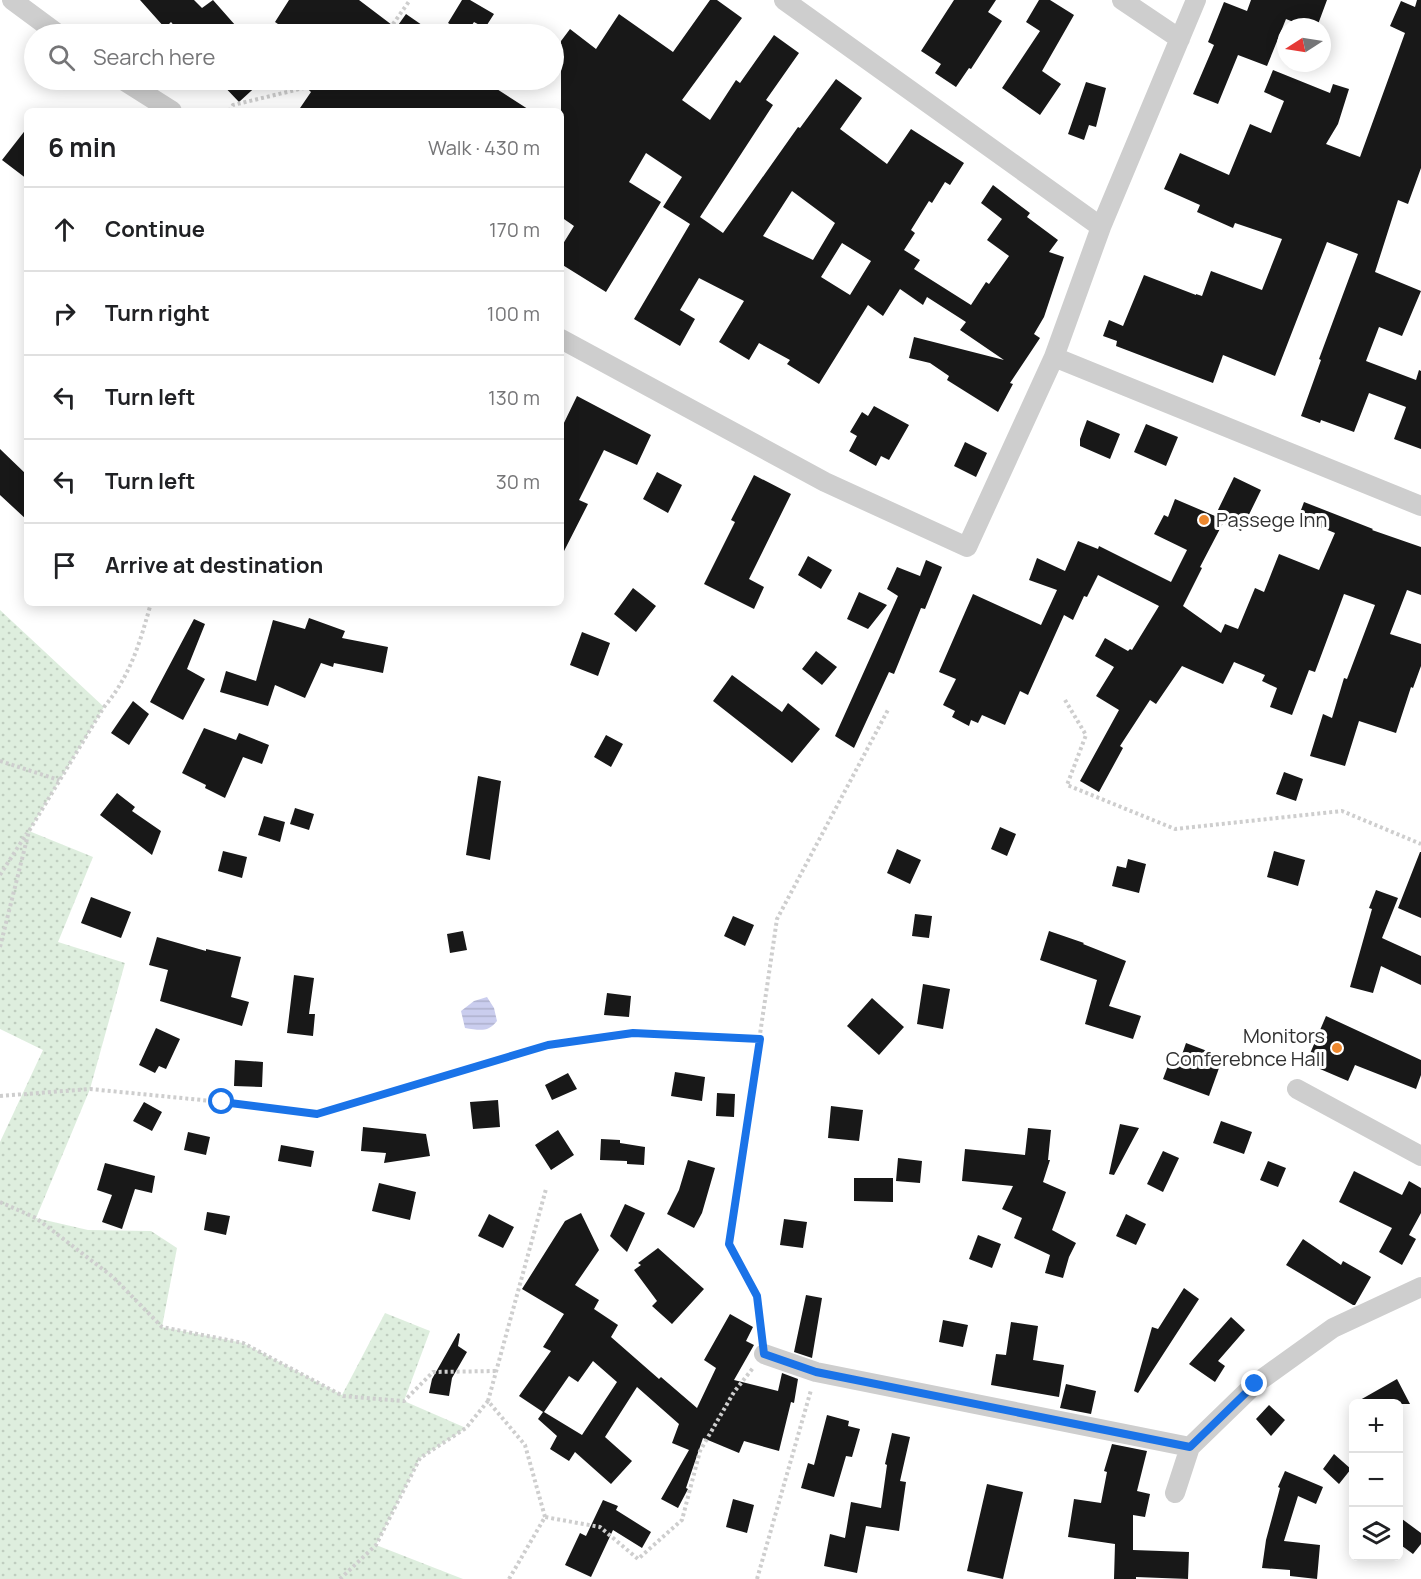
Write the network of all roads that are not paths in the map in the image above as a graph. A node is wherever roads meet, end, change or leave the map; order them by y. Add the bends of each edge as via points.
1 (12, 0) edge
2 (784, 0) edge
3 (1122, 0) edge
4 (1196, 0) edge
5 (44, 24) edge
6 (1179, 39) junction
7 (139, 90) edge
8 (167, 108) edge
9 (1101, 227) junction
10 (564, 341) edge
11 (1054, 357) junction
12 (1421, 506) edge
13 (1297, 1089) dead end
14 (1421, 1156) edge
15 (1421, 1287) edge
16 (764, 1354) road end
17 (1190, 1447) junction
18 (1175, 1493) dead end

1 - 5 street
2 - 9 street
3 - 6 street
4 - 6 street
6 - 9 street
7 - 8 street
9 - 11 street
10 - 11 street via 825,482 967,547
11 - 12 street
13 - 14 street
15 - 17 street via 1333,1328 1255,1384
16 - 17 street via 816,1372
17 - 18 street

